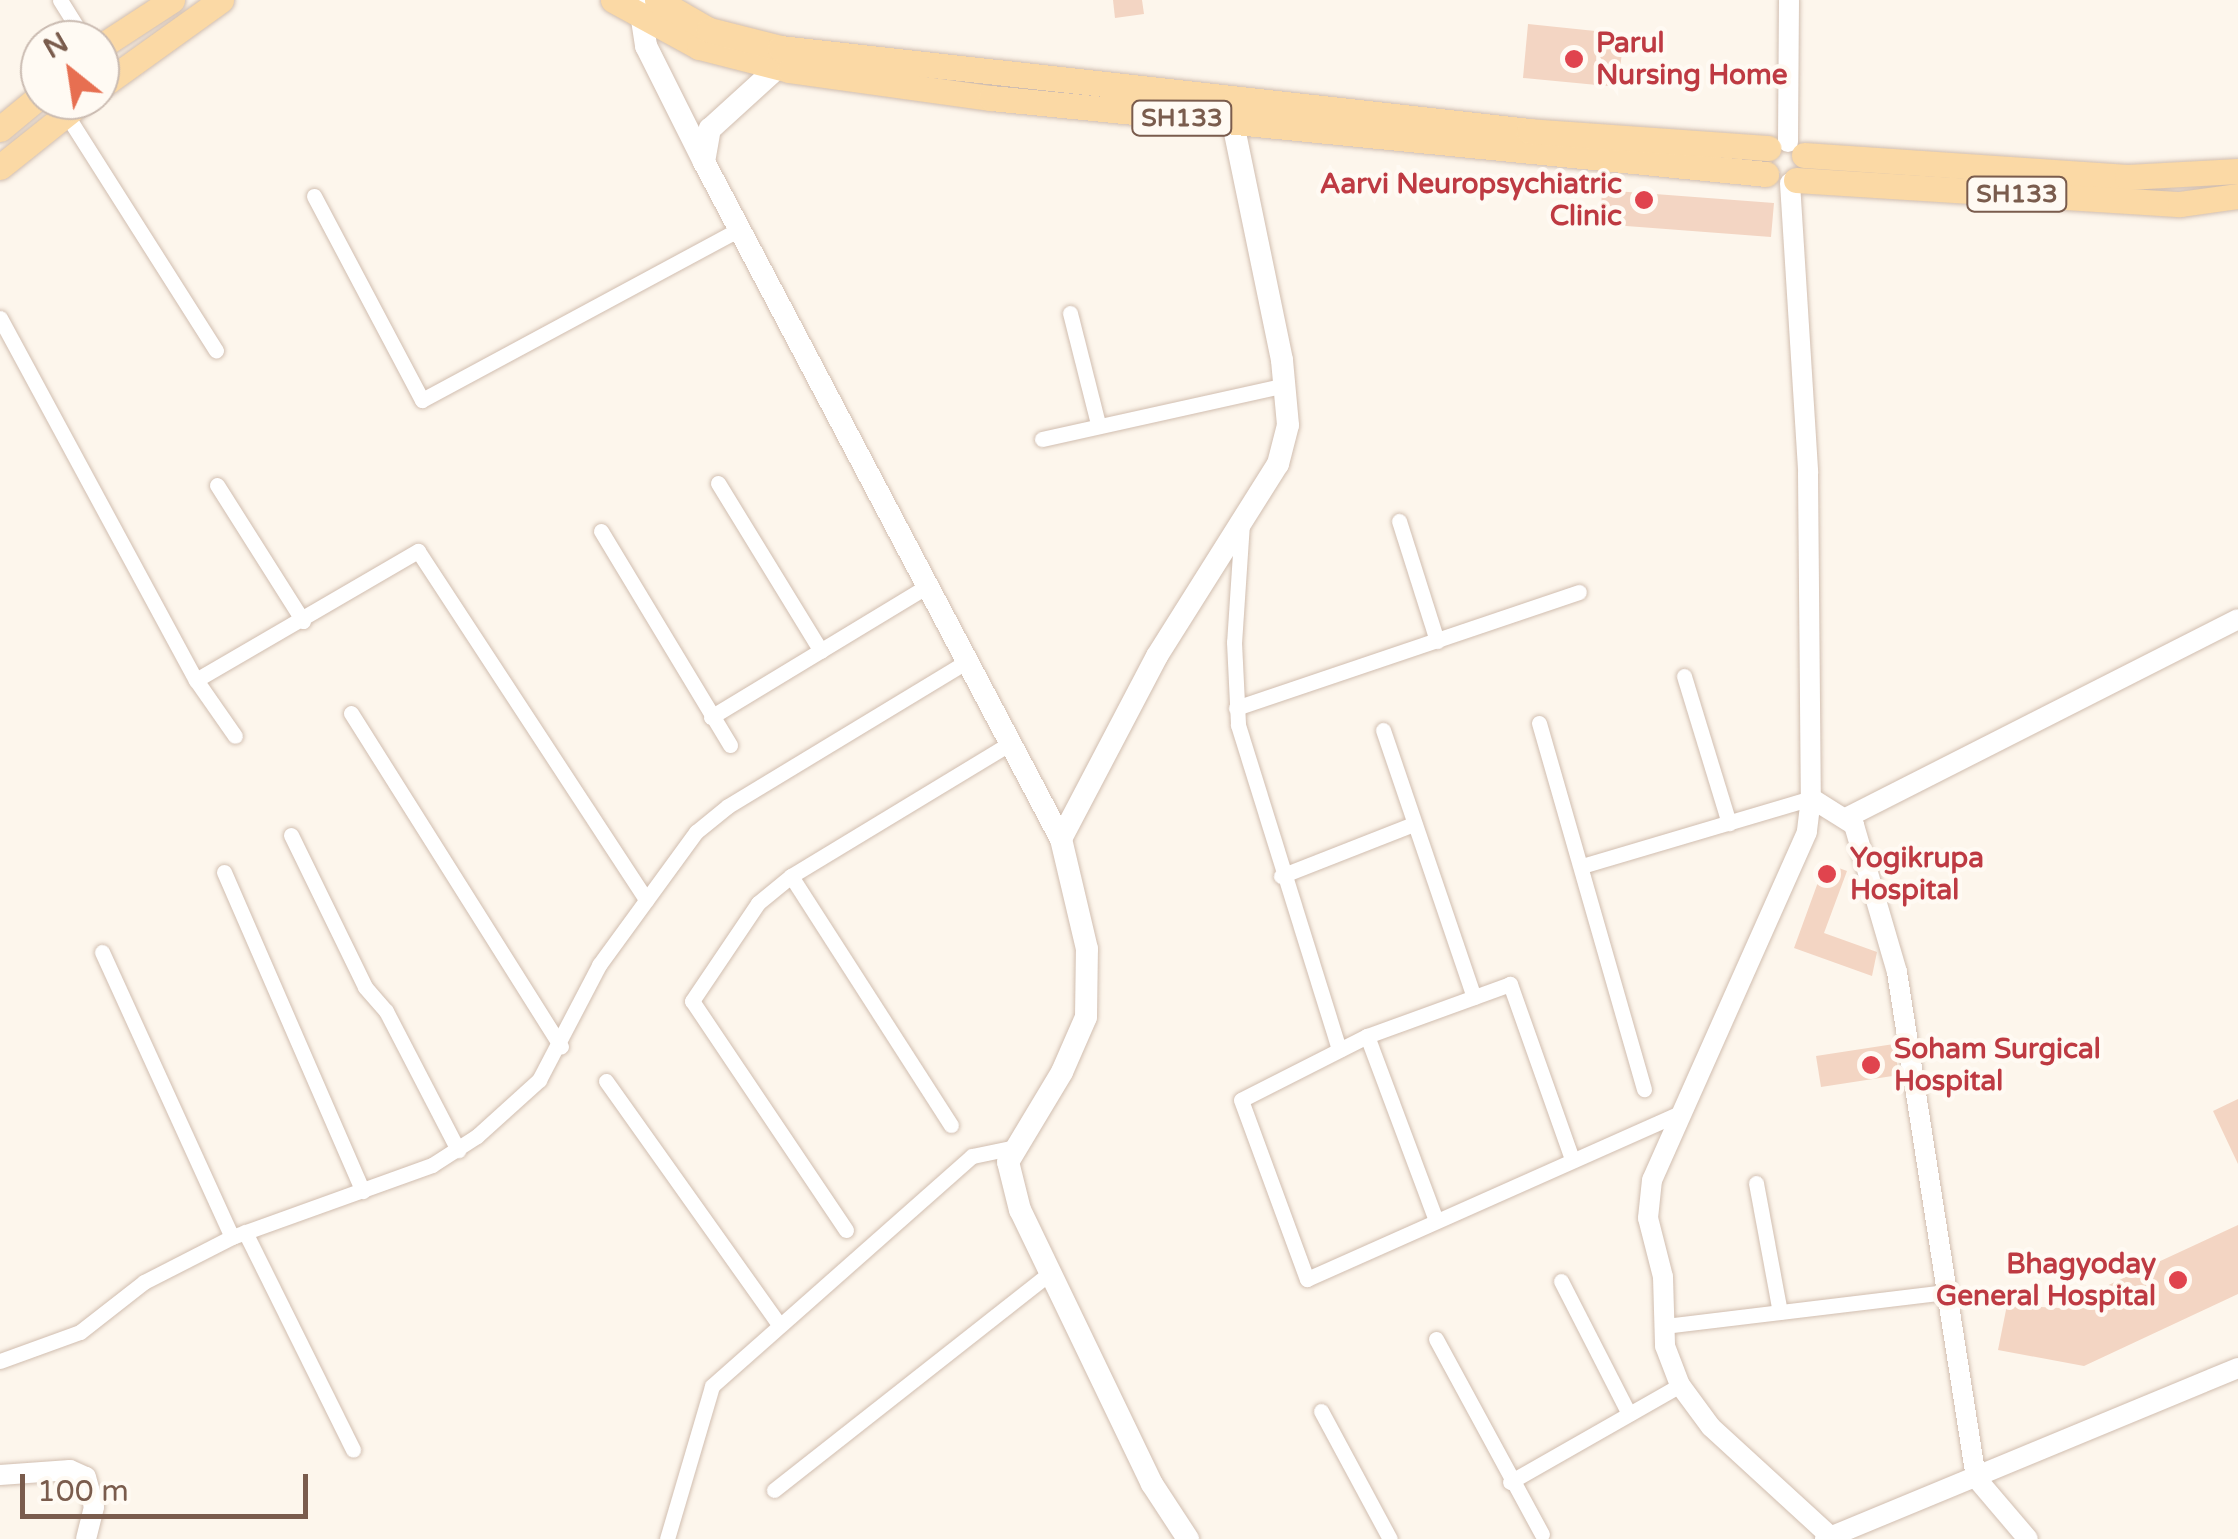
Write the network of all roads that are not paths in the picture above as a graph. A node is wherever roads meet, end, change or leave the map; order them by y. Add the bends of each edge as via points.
1 (172, 0) edge
2 (222, 0) edge
3 (613, 0) edge
4 (1789, 0) edge
5 (645, 5) edge
6 (120, 35) edge
7 (778, 58) junction
8 (120, 73) edge
9 (1234, 112) junction
10 (20, 113) edge
11 (59, 120) edge
12 (68, 120) edge
13 (0, 129) edge
14 (704, 162) junction
15 (1785, 164) junction
16 (0, 167) edge
17 (2238, 172) edge
18 (2179, 191) junction
19 (314, 196) dead end
20 (2238, 196) edge
21 (740, 229) junction
22 (1070, 314) dead end
23 (0, 318) edge
24 (216, 350) dead end
25 (1284, 385) junction
26 (1098, 424) junction
27 (1042, 439) dead end
28 (718, 482) dead end
29 (217, 485) dead end
30 (1399, 521) dead end
31 (1242, 523) junction
32 (601, 531) dead end
33 (926, 587) junction
34 (1580, 592) dead end
35 (2238, 619) edge
36 (303, 621) junction
37 (1437, 640) junction
38 (820, 651) junction
39 (966, 662) junction
40 (1684, 676) dead end
41 (196, 680) junction
42 (1236, 708) junction
43 (351, 713) dead end
44 (711, 717) junction
45 (1539, 723) dead end
46 (1384, 730) dead end
47 (235, 736) dead end
48 (1009, 744) junction
49 (730, 745) dead end
50 (1811, 798) junction
51 (1848, 817) junction
52 (1730, 823) junction
53 (1414, 824) junction
54 (292, 835) dead end
55 (1060, 839) junction
56 (1582, 866) junction
57 (224, 872) dead end
58 (791, 876) junction
59 (1280, 876) junction
60 (646, 900) junction
61 (102, 952) dead end
62 (1474, 997) junction
63 (1366, 1036) junction
64 (561, 1046) junction
65 (1339, 1050) junction
66 (606, 1081) dead end
67 (1644, 1089) dead end
68 (1680, 1112) junction
69 (951, 1126) dead end
70 (1015, 1146) junction
71 (458, 1150) junction
72 (1572, 1159) junction
73 (1756, 1183) dead end
74 (363, 1191) junction
75 (1435, 1218) junction
76 (846, 1230) dead end
77 (239, 1235) junction
78 (1050, 1273) junction
79 (1561, 1281) dead end
80 (1947, 1292) junction
81 (1780, 1312) junction
82 (778, 1323) junction
83 (1665, 1326) junction
84 (1436, 1339) dead end
85 (0, 1360) edge
86 (2238, 1368) edge
87 (1680, 1385) junction
88 (1321, 1411) dead end
89 (1629, 1414) junction
90 (353, 1450) dead end
91 (0, 1475) edge
92 (1976, 1478) junction
93 (1510, 1482) junction
94 (774, 1490) dead end
95 (1542, 1534) dead end
96 (1828, 1538) edge
97 (86, 1539) edge
98 (666, 1539) edge
99 (1188, 1539) edge
100 (1390, 1539) edge
101 (2028, 1539) edge

1 - 6 main road
2 - 8 main road
3 - 5 main road, SH133
4 - 15 street
5 - 7 main road, SH133 via 699,47
5 - 14 main road via 646,46
7 - 9 main road, SH133
7 - 14 main road via 710,129
9 - 15 main road, SH133
9 - 25 main road
10 - 13 main road
11 - 16 main road
12 - 24 street
14 - 21 main road
15 - 18 main road, SH133
15 - 50 street via 1808,474
17 - 18 main road
18 - 20 main road, SH133
19 - 21 street via 422,400
21 - 33 main road
22 - 26 street
23 - 41 street
25 - 26 street
25 - 31 main road via 1288,425 1278,464
26 - 27 street
28 - 38 street
29 - 36 street
30 - 37 street
31 - 42 street
31 - 55 main road via 1158,656
32 - 44 street
33 - 38 street
33 - 39 main road
34 - 37 street
35 - 51 street
36 - 41 street
36 - 60 street via 418,550
37 - 42 street
38 - 44 street
39 - 48 main road
39 - 60 street via 728,806 696,832
40 - 52 street
41 - 47 street
42 - 59 street
43 - 64 street
44 - 49 street
45 - 56 street
46 - 53 street
48 - 55 main road
48 - 58 street
50 - 51 street
50 - 52 street
50 - 68 street via 1807,832
51 - 80 street via 1897,972
52 - 56 street
53 - 59 street
53 - 62 street
54 - 71 street via 365,987 386,1011
55 - 70 main road via 1088,949 1086,1017 1062,1072
56 - 67 street
57 - 74 street
58 - 69 street
58 - 76 street via 758,903 692,1001
59 - 65 street
60 - 64 street via 589,982
61 - 77 street
62 - 63 street
62 - 72 street via 1510,984
63 - 65 street
63 - 75 street
64 - 71 street via 526,1094
65 - 75 street via 1242,1100 1307,1279
66 - 82 street
68 - 72 street
68 - 83 street via 1649,1196
70 - 78 main road via 1008,1162 1020,1210
70 - 82 street via 972,1156
71 - 74 street
72 - 75 street
73 - 81 street
74 - 77 street
77 - 85 street via 144,1282 80,1332
77 - 90 street
78 - 94 street
78 - 99 main road via 1152,1484
79 - 89 street
80 - 81 street
80 - 92 street
81 - 83 street
82 - 98 street via 712,1386
83 - 87 street
84 - 93 street
86 - 92 street
87 - 89 street
87 - 96 street via 1711,1427
88 - 100 street
89 - 93 street
91 - 97 street via 70,1470 86,1476 94,1508
92 - 96 street
92 - 101 street
93 - 95 street

